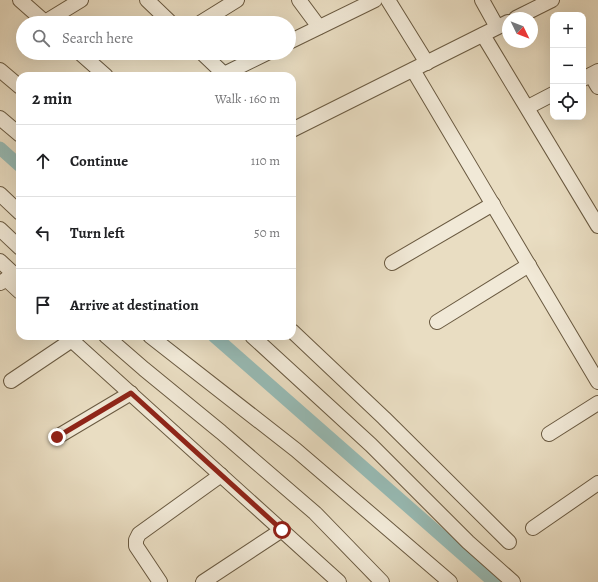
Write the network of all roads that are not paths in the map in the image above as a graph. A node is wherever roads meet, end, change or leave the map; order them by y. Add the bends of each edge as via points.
1 (20, 0) edge
2 (81, 0) edge
3 (147, 0) edge
4 (237, 0) edge
5 (299, 0) edge
6 (375, 0) edge
7 (388, 0) edge
8 (482, 0) edge
9 (552, 0) edge
10 (528, 12) edge
11 (39, 16) edge
12 (56, 16) edge
13 (164, 16) edge
14 (211, 16) edge
15 (502, 24) edge
16 (502, 26) edge
17 (319, 27) junction
18 (483, 35) junction
19 (296, 38) edge
20 (88, 60) edge
21 (208, 60) edge
22 (253, 60) edge
23 (428, 63) junction
24 (0, 70) edge
25 (413, 70) junction
26 (101, 72) edge
27 (219, 72) edge
28 (228, 72) edge
29 (16, 84) edge
30 (550, 96) edge
31 (528, 107) junction
32 (0, 118) edge
33 (296, 128) edge
34 (16, 132) edge
35 (0, 194) edge
36 (493, 204) junction
37 (16, 209) edge
38 (598, 226) edge
39 (0, 229) edge
40 (16, 244) edge
41 (0, 261) edge
42 (392, 263) dead end
43 (529, 265) junction
44 (10, 277) edge
45 (16, 286) edge
46 (437, 322) dead end
47 (296, 335) edge
48 (66, 340) edge
49 (71, 340) edge
50 (111, 340) edge
51 (155, 340) edge
52 (256, 340) edge
53 (10, 381) dead end
54 (598, 382) edge
55 (131, 393) junction
56 (598, 403) edge
57 (549, 434) dead end
58 (57, 437) dead end
59 (221, 475) junction
60 (598, 483) edge
61 (533, 528) dead end
62 (282, 530) junction
63 (509, 542) dead end
64 (160, 582) edge
65 (203, 582) edge
66 (337, 582) edge
67 (382, 582) edge
68 (450, 582) edge
69 (513, 582) edge

1 - 11 street
2 - 12 street
3 - 13 street
4 - 14 street
5 - 17 street
6 - 17 street
7 - 23 street
8 - 15 street
9 - 10 street
16 - 18 street
17 - 19 street
18 - 23 street
18 - 31 street
20 - 26 street
21 - 27 street
22 - 28 street
23 - 25 street
24 - 29 street
25 - 33 street
25 - 36 street
30 - 31 street
31 - 38 street
32 - 34 street
35 - 37 street
36 - 42 street
36 - 43 street
39 - 40 street
41 - 44 street
43 - 46 street
43 - 54 street
44 - 45 street
47 - 63 street
48 - 53 street
49 - 55 street
50 - 67 street via 315,513
51 - 68 street via 302,455
52 - 69 street via 371,445 468,542
55 - 58 street
55 - 59 street
56 - 57 street
59 - 62 street
59 - 64 street via 139,534 136,546
60 - 61 street
62 - 65 street
62 - 66 street

